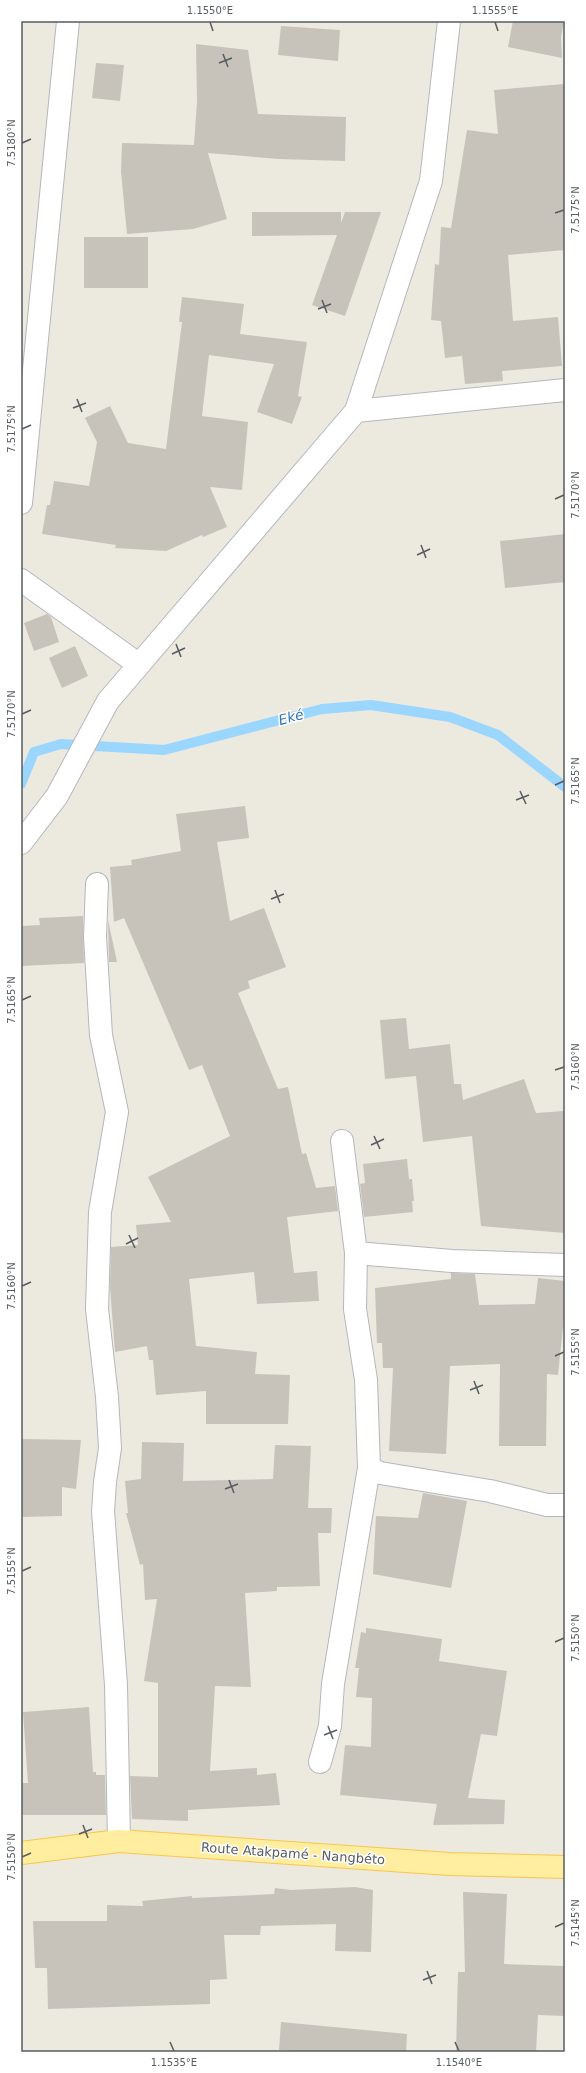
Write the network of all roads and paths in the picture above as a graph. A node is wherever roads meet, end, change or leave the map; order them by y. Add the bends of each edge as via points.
1 (68, 21) edge
2 (449, 21) edge
3 (565, 390) edge
4 (356, 411) junction
5 (21, 504) edge
6 (21, 580) edge
7 (138, 664) junction
8 (21, 843) edge
9 (97, 884) dead end
10 (342, 1141) dead end
11 (356, 1253) junction
12 (565, 1265) edge
13 (369, 1468) junction
14 (565, 1505) edge
15 (320, 1762) dead end
16 (118, 1841) junction
17 (21, 1853) edge
18 (565, 1867) edge

1 - 5 street
2 - 4 street via 431,181
3 - 4 street
4 - 7 street
6 - 7 street
7 - 8 street via 108,701 57,796
9 - 16 street via 95,937 101,1035 117,1112 100,1212 97,1309 110,1448 103,1512 116,1685
10 - 11 street
11 - 12 street via 452,1261
11 - 13 street via 355,1309 366,1380
13 - 14 street via 380,1473 490,1491 547,1505
13 - 15 street via 333,1684 330,1726
16 - 17 main road, Route Atakpamé - Nangbéto
16 - 18 main road, Route Atakpamé - Nangbéto via 449,1864

